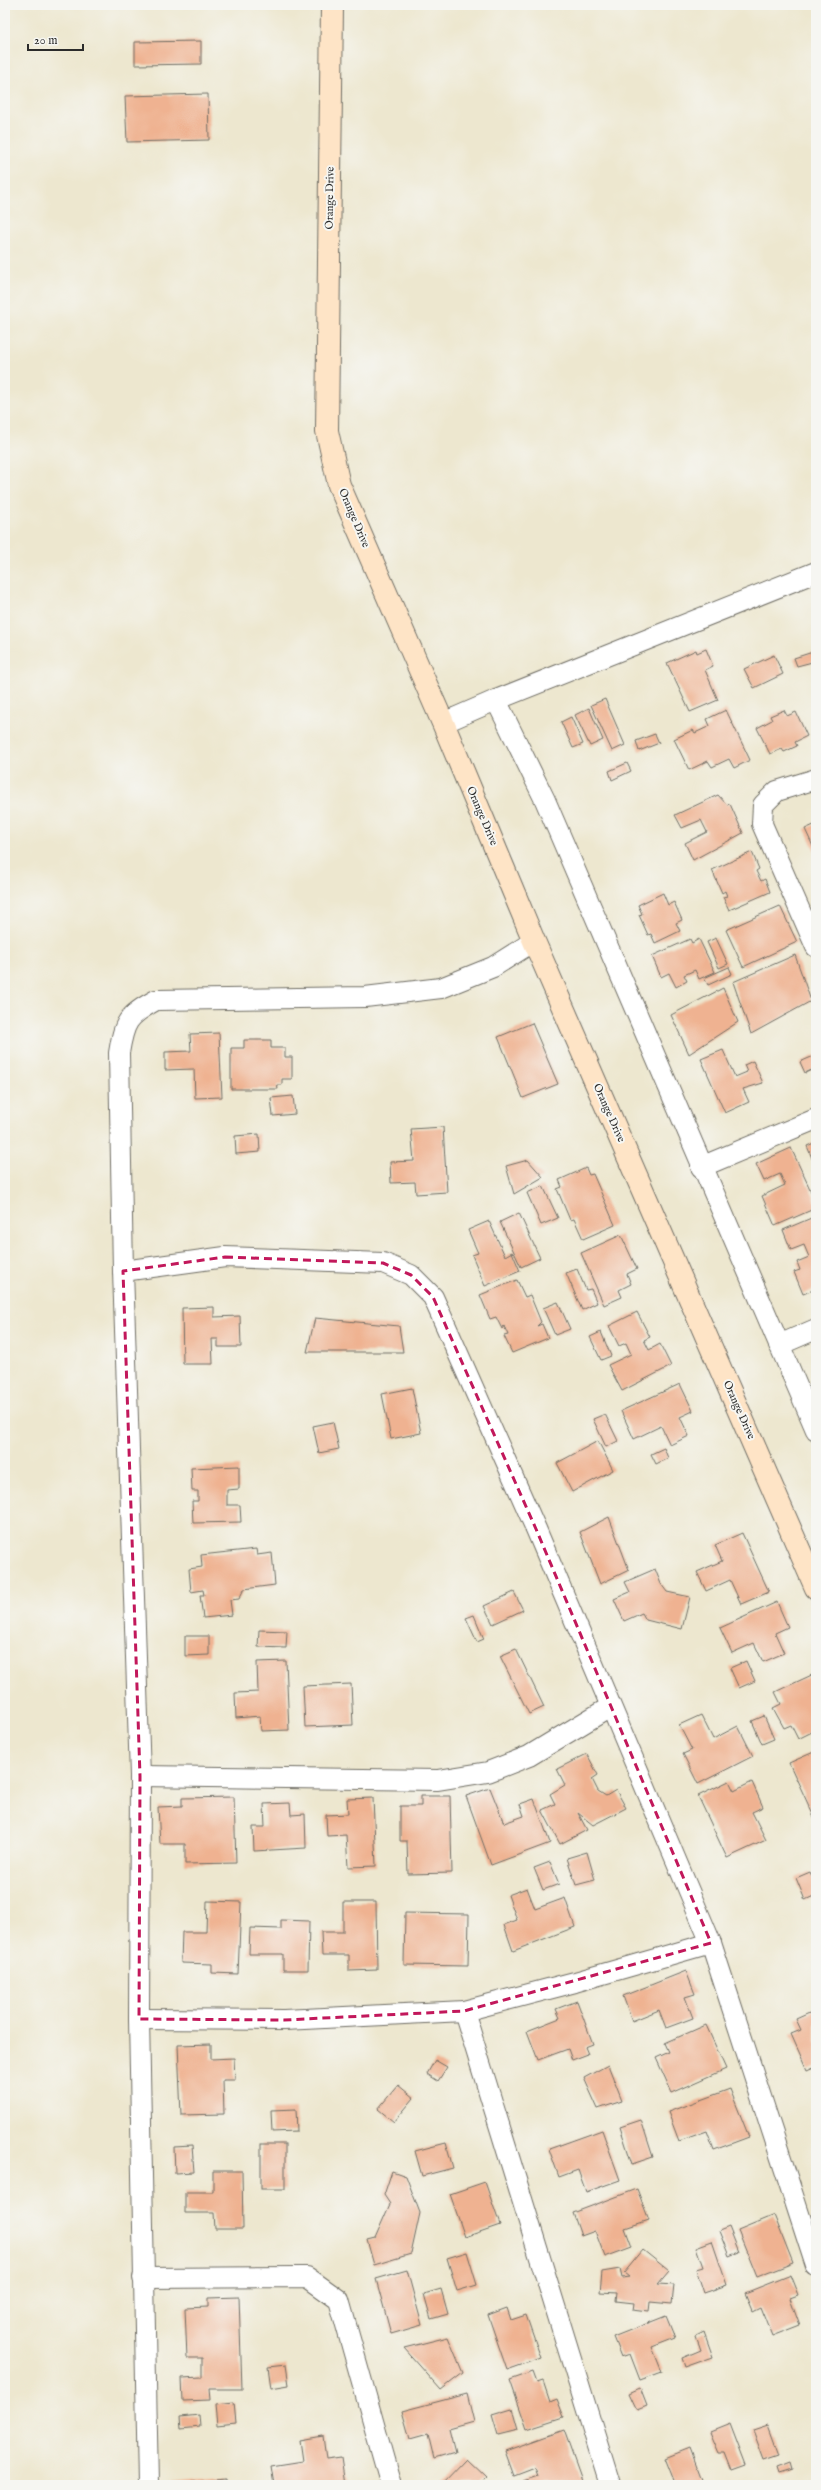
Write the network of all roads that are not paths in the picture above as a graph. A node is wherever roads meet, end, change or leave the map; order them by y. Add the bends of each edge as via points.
1 (332, 5) edge
2 (816, 572) edge
3 (496, 700) junction
4 (443, 723) junction
5 (816, 778) edge
6 (534, 942) junction
7 (816, 947) edge
8 (816, 1119) edge
9 (701, 1167) junction
10 (123, 1271) junction
11 (816, 1329) edge
12 (779, 1345) junction
13 (816, 1430) edge
14 (816, 1588) edge
15 (610, 1707) junction
16 (140, 1776) junction
17 (711, 1943) junction
18 (464, 2011) junction
19 (139, 2018) junction
20 (816, 2266) edge
21 (143, 2278) junction
22 (148, 2485) edge
23 (391, 2485) edge
24 (610, 2485) edge

1 - 4 street, Orange Drive via 328,431 339,485
2 - 3 street
3 - 4 street
3 - 9 street via 545,800
4 - 6 street, Orange Drive
5 - 7 street via 777,791 763,805 762,824
6 - 10 street via 493,967 441,988 365,996 156,1000 138,1010 123,1028 119,1053
6 - 14 street, Orange Drive
8 - 9 street
9 - 12 street
10 - 15 street via 225,1256 383,1263 411,1275 433,1297 536,1529
10 - 16 street
11 - 12 street
12 - 13 street
15 - 16 street via 530,1756 488,1772 438,1780
15 - 17 street
16 - 19 street
17 - 18 street
17 - 20 street
18 - 19 street via 284,2020
18 - 24 street
19 - 21 street
21 - 22 street via 148,2398
21 - 23 street via 307,2277 339,2300

